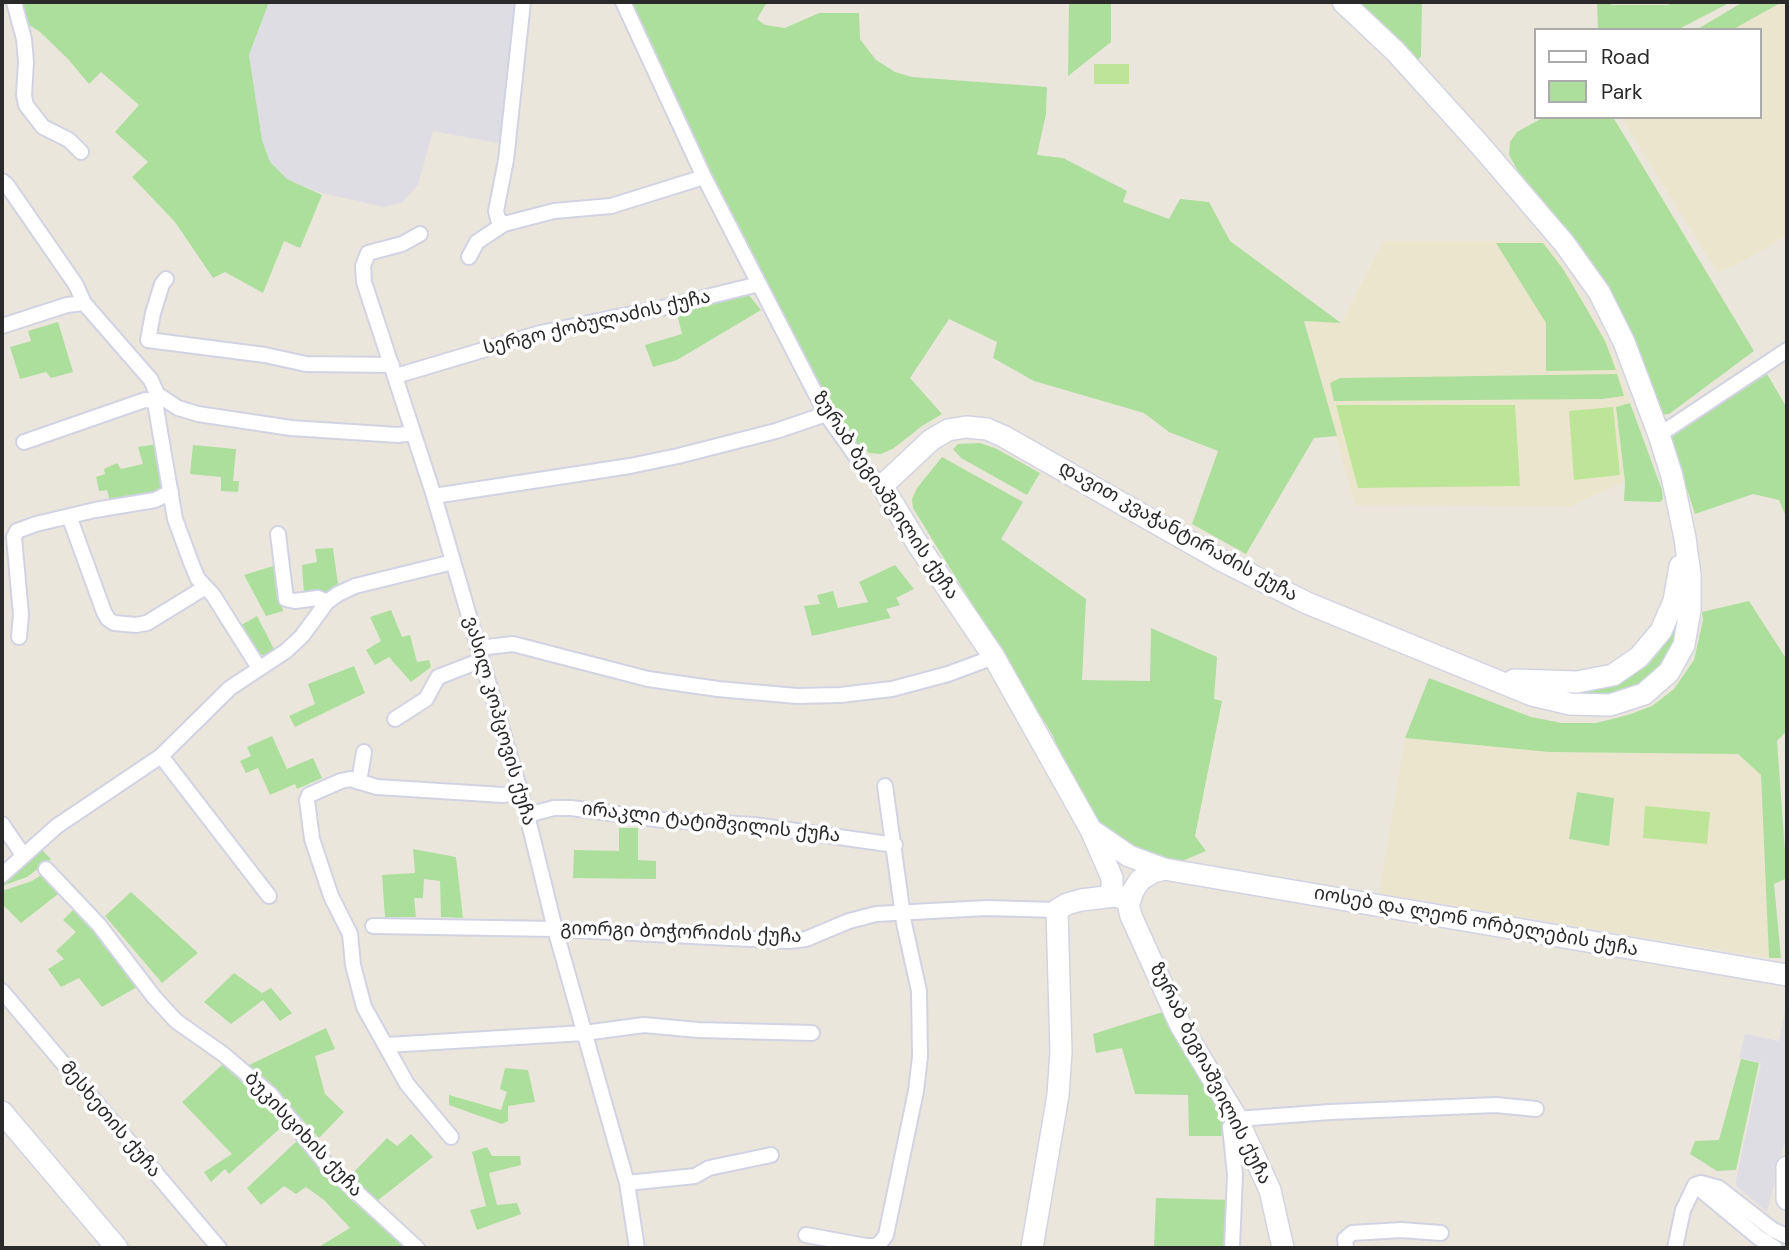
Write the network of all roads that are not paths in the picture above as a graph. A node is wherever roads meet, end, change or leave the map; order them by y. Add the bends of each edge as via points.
1 (14, 2) edge
2 (523, 2) edge
3 (623, 2) edge
4 (1343, 2) edge
5 (82, 152) dead end
6 (704, 177) junction
7 (2, 181) edge
8 (504, 224) junction
9 (420, 234) dead end
10 (469, 257) dead end
11 (166, 279) dead end
12 (759, 284) junction
13 (84, 303) junction
14 (2, 326) edge
15 (1787, 351) edge
16 (394, 371) junction
17 (157, 397) junction
18 (826, 414) junction
19 (413, 433) junction
20 (1659, 435) junction
21 (24, 442) dead end
22 (882, 486) junction
23 (171, 492) junction
24 (435, 496) junction
25 (69, 516) junction
26 (1682, 525) junction
27 (278, 534) dead end
28 (453, 562) junction
29 (204, 588) junction
30 (327, 602) junction
31 (19, 637) dead end
32 (480, 654) junction
33 (994, 657) junction
34 (259, 668) junction
35 (1489, 677) junction
36 (395, 719) dead end
37 (365, 752) dead end
38 (161, 756) junction
39 (359, 782) junction
40 (885, 786) dead end
41 (520, 792) junction
42 (527, 815) junction
43 (2, 824) edge
44 (895, 845) junction
45 (23, 855) junction
46 (46, 869) dead end
47 (2, 875) edge
48 (1126, 880) junction
49 (269, 896) dead end
50 (1058, 910) junction
51 (904, 913) junction
52 (373, 926) dead end
53 (555, 929) junction
54 (1787, 975) edge
55 (2, 991) edge
56 (584, 1033) junction
57 (812, 1033) dead end
58 (387, 1045) junction
59 (1536, 1109) dead end
60 (2, 1112) edge
61 (1237, 1119) junction
62 (451, 1137) dead end
63 (771, 1155) dead end
64 (1787, 1167) edge
65 (627, 1183) junction
66 (1695, 1185) junction
67 (1787, 1199) edge
68 (1441, 1233) dead end
69 (806, 1235) dead end
70 (1787, 1236) edge
71 (856, 1247) edge
72 (117, 1248) edge
73 (219, 1248) edge
74 (417, 1248) edge
75 (637, 1248) edge
76 (1032, 1248) edge
77 (1232, 1248) edge
78 (1283, 1248) edge
79 (1346, 1248) edge
80 (1675, 1248) edge
81 (1775, 1248) edge

1 - 5 street via 24,39 26,105 43,127
2 - 8 street via 496,211
3 - 6 street, ზურაბ ბეგიაშვილის ქუჩა
4 - 20 street, დავით კვაჭანტირაძის ქუჩა via 1440,100 1566,246 1599,292
6 - 8 street via 611,206 554,211
6 - 12 street, ზურაბ ბეგიაშვილის ქუჩა
7 - 13 street
8 - 10 street via 477,242
9 - 16 street, ვასილ კოპცოვის ქუჩა via 372,251 364,259 364,282
11 - 16 street, სერგო ქობულაძის ქუჩა via 148,340
12 - 16 street, სერგო ქობულაძის ქუჩა
12 - 18 street, ზურაბ ბეგიაშვილის ქუჩა
13 - 14 street
13 - 17 street via 151,380
15 - 20 street
16 - 19 street, ვასილ კოპცოვის ქუჩა
17 - 19 street via 198,414 290,428
17 - 21 street
17 - 23 street
18 - 22 street, ზურაბ ბეგიაშვილის ქუჩა
18 - 24 street via 678,456
19 - 24 street, ვასილ კოპცოვის ქუჩა
20 - 26 street, დავით კვაჭანტირაძის ქუჩა
22 - 33 street, ზურაბ ბეგიაშვილის ქუჩა
22 - 35 street, დავით კვაჭანტირაძის ქუჩა via 930,440 948,430 987,429 1307,603
23 - 25 street
23 - 29 street via 178,526
24 - 28 street, ვასილ კოპცოვის ქუჩა
25 - 29 street via 104,612 114,623 147,623
25 - 31 street via 22,528 14,537
26 - 35 street, დავით კვაჭანტირაძის ქუჩა via 1674,601 1661,631 1639,657 1613,675 1577,682
26 - 35 street, დავით კვაჭანტირაძის ქუჩა via 1690,610 1684,645 1669,672 1643,694 1610,705 1570,704
27 - 30 street via 286,599
28 - 30 street via 355,586
28 - 32 street, ვასილ კოპცოვის ქუჩა
29 - 34 street
30 - 34 street via 302,636
32 - 33 street via 513,644 648,679 797,696 892,689
32 - 36 street via 438,677 426,699
32 - 41 street, ვასილ კოპცოვის ქუჩა
33 - 48 street, ზურაბ ბეგიაშვილის ქუჩა via 1091,830
34 - 38 street via 217,699
37 - 39 street
38 - 45 street via 57,826
38 - 49 street
39 - 41 street via 377,787
39 - 58 street via 341,781 309,795 307,806 312,839 331,896 350,934 365,1007
40 - 44 street
41 - 42 street, ვასილ კოპცოვის ქუჩა
42 - 44 street, ირაკლი ტატიშვილის ქუჩა via 571,808 754,825
42 - 53 street, ვასილ კოპცოვის ქუჩა
43 - 45 street
44 - 51 street
45 - 47 street
46 - 74 street, ბუკისციხის ქუჩა via 99,925 176,1021 270,1094 327,1165
48 - 50 street, გიორგი ბოჭორიძის ქუჩა
48 - 54 street, იოსებ და ლეონ ორბელების ქუჩა via 1164,869
48 - 61 street, ზურაბ ბეგიაშვილის ქუჩა via 1131,916 1180,1024
50 - 51 street, გიორგი ბოჭორიძის ქუჩა
50 - 76 street via 1058,1095
51 - 53 street, გიორგი ბოჭორიძის ქუჩა via 860,917 806,939 789,941
51 - 71 street via 919,991 919,1070 886,1235 876,1246
52 - 53 street, გიორგი ბოჭორიძის ქუჩა
53 - 56 street, ვასილ კოპცოვის ქუჩა
55 - 73 street, მესხეთის ქუჩა
56 - 57 street via 644,1025
56 - 58 street
56 - 65 street, ვასილ კოპცოვის ქუჩა
58 - 62 street via 407,1084
59 - 61 street via 1496,1105
60 - 72 street
61 - 77 street via 1230,1127 1235,1174
61 - 78 street, ზურაბ ბეგიაშვილის ქუჩა via 1270,1190
63 - 65 street via 695,1175
64 - 67 street
65 - 75 street, ვასილ კოპცოვის ქუჩა
66 - 70 street via 1719,1188
66 - 80 street via 1683,1210
66 - 81 street
68 - 79 street via 1352,1233 1345,1239
69 - 71 street

